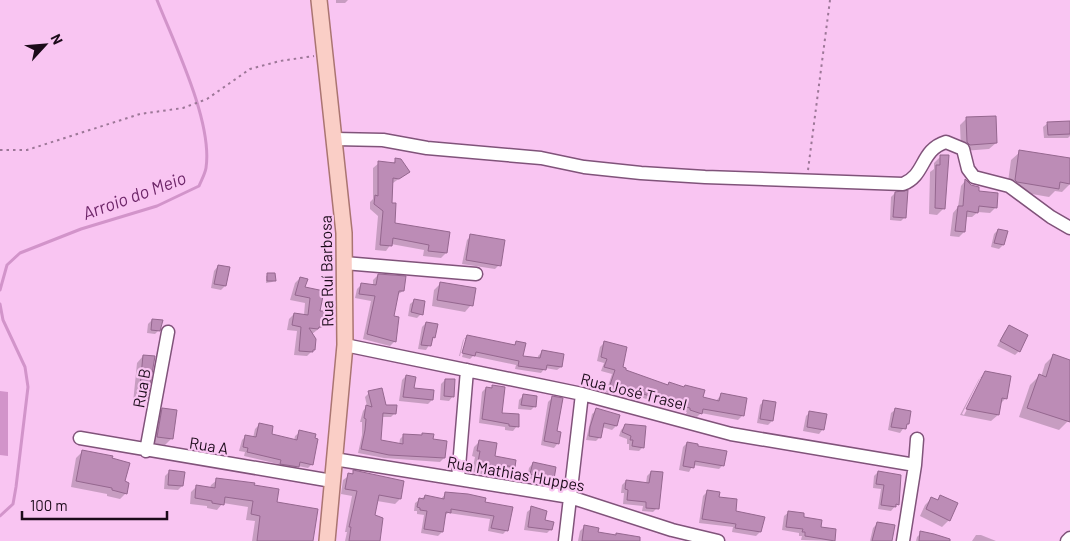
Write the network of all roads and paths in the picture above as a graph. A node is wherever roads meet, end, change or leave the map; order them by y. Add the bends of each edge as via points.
1 (319, 0) edge
2 (830, 0) edge
3 (326, 54) junction
4 (335, 139) junction
5 (0, 150) edge
6 (806, 180) junction
7 (1070, 228) edge
8 (344, 263) junction
9 (476, 274) dead end
10 (168, 332) dead end
11 (344, 345) junction
12 (467, 370) junction
13 (582, 394) junction
14 (80, 438) dead end
15 (917, 439) dead end
16 (146, 451) junction
17 (334, 459) junction
18 (915, 465) junction
19 (458, 478) junction
20 (332, 481) junction
21 (570, 497) junction
22 (1070, 538) edge
23 (328, 541) edge
24 (566, 541) edge
25 (718, 541) edge
26 (903, 541) edge
27 (1067, 541) edge

1 - 3 main road, Rua Ruí Barbosa
2 - 6 path
3 - 4 main road, Rua Ruí Barbosa
3 - 5 path via 250,69 202,101 183,108 140,114 27,150
4 - 6 street via 383,140 641,173
4 - 8 main road, Rua Ruí Barbosa
6 - 7 street via 903,184 912,181 930,150 946,142 963,149 968,169 974,177 1009,186
8 - 9 street
8 - 11 main road, Rua Ruí Barbosa
10 - 16 street, Rua B
11 - 12 street, Rua José Trasel
11 - 17 main road, Rua Ruí Barbosa
12 - 13 street, Rua José Trasel
12 - 19 street
13 - 18 street, Rua José Trasel via 732,434
13 - 21 street
14 - 16 street, Rua A
15 - 18 street
16 - 20 street, Rua A
17 - 19 street, Rua Mathias Huppes
17 - 20 main road, Rua Ruí Barbosa
18 - 26 street
19 - 21 street, Rua Mathias Huppes
20 - 23 main road, Rua Ruí Barbosa
21 - 24 street
21 - 25 street, Rua Mathias Huppes via 672,530
22 - 27 street

